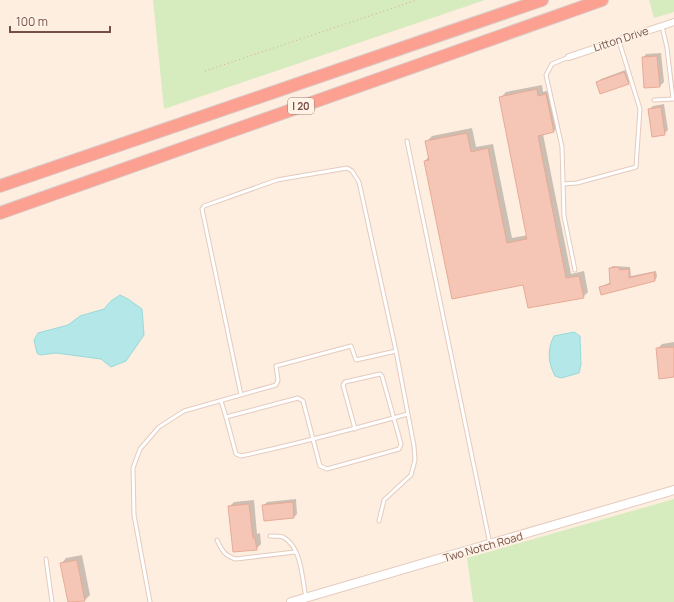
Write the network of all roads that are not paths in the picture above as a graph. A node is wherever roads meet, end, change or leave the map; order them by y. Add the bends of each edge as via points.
1 (542, 0) edge
2 (602, 0) edge
3 (674, 22) edge
4 (662, 26) junction
5 (619, 40) junction
6 (569, 57) joint
7 (674, 99) edge
8 (654, 100) dead end
9 (407, 141) dead end
10 (563, 184) junction
11 (0, 186) edge
12 (0, 213) edge
13 (575, 270) dead end
14 (396, 351) junction
15 (241, 395) junction
16 (221, 401) junction
17 (408, 414) junction
18 (226, 417) junction
19 (394, 418) junction
20 (355, 429) junction
21 (313, 440) junction
22 (674, 490) edge
23 (379, 521) dead end
24 (270, 536) dead end
25 (217, 540) dead end
26 (490, 545) junction
27 (296, 552) junction
28 (46, 559) dead end
29 (306, 598) junction
30 (52, 602) edge
31 (150, 602) edge
32 (291, 602) edge

1 - 11 highway, I 20
2 - 12 highway, I 20
3 - 4 street, Litton Drive
4 - 5 street, Litton Drive
4 - 7 lane
5 - 6 street, Litton Drive
5 - 10 lane via 640,109 636,166
6 - 10 lane via 552,64 546,74 562,147
7 - 8 lane
9 - 26 lane
10 - 13 lane via 564,216
14 - 15 lane via 358,360 354,358 351,346 332,350 276,366 276,385
14 - 15 lane via 359,182 352,170 335,169 277,180 204,206 202,212
14 - 17 lane
15 - 16 lane
16 - 18 lane
16 - 31 lane via 184,411 159,427 140,449 133,468 134,515
17 - 19 lane
17 - 23 lane via 415,460 411,475 384,500
18 - 21 lane via 238,456
18 - 21 lane via 298,398 303,401
19 - 20 lane
19 - 20 lane via 380,374 345,382 343,388
19 - 21 lane via 401,444 399,449 365,459 324,469 320,466
20 - 21 lane
22 - 26 street, Two Notch Road
24 - 27 lane via 282,537 293,545
25 - 27 lane via 228,557 236,559
26 - 29 street, Two Notch Road
27 - 29 lane
28 - 30 lane
29 - 32 street, Two Notch Road

